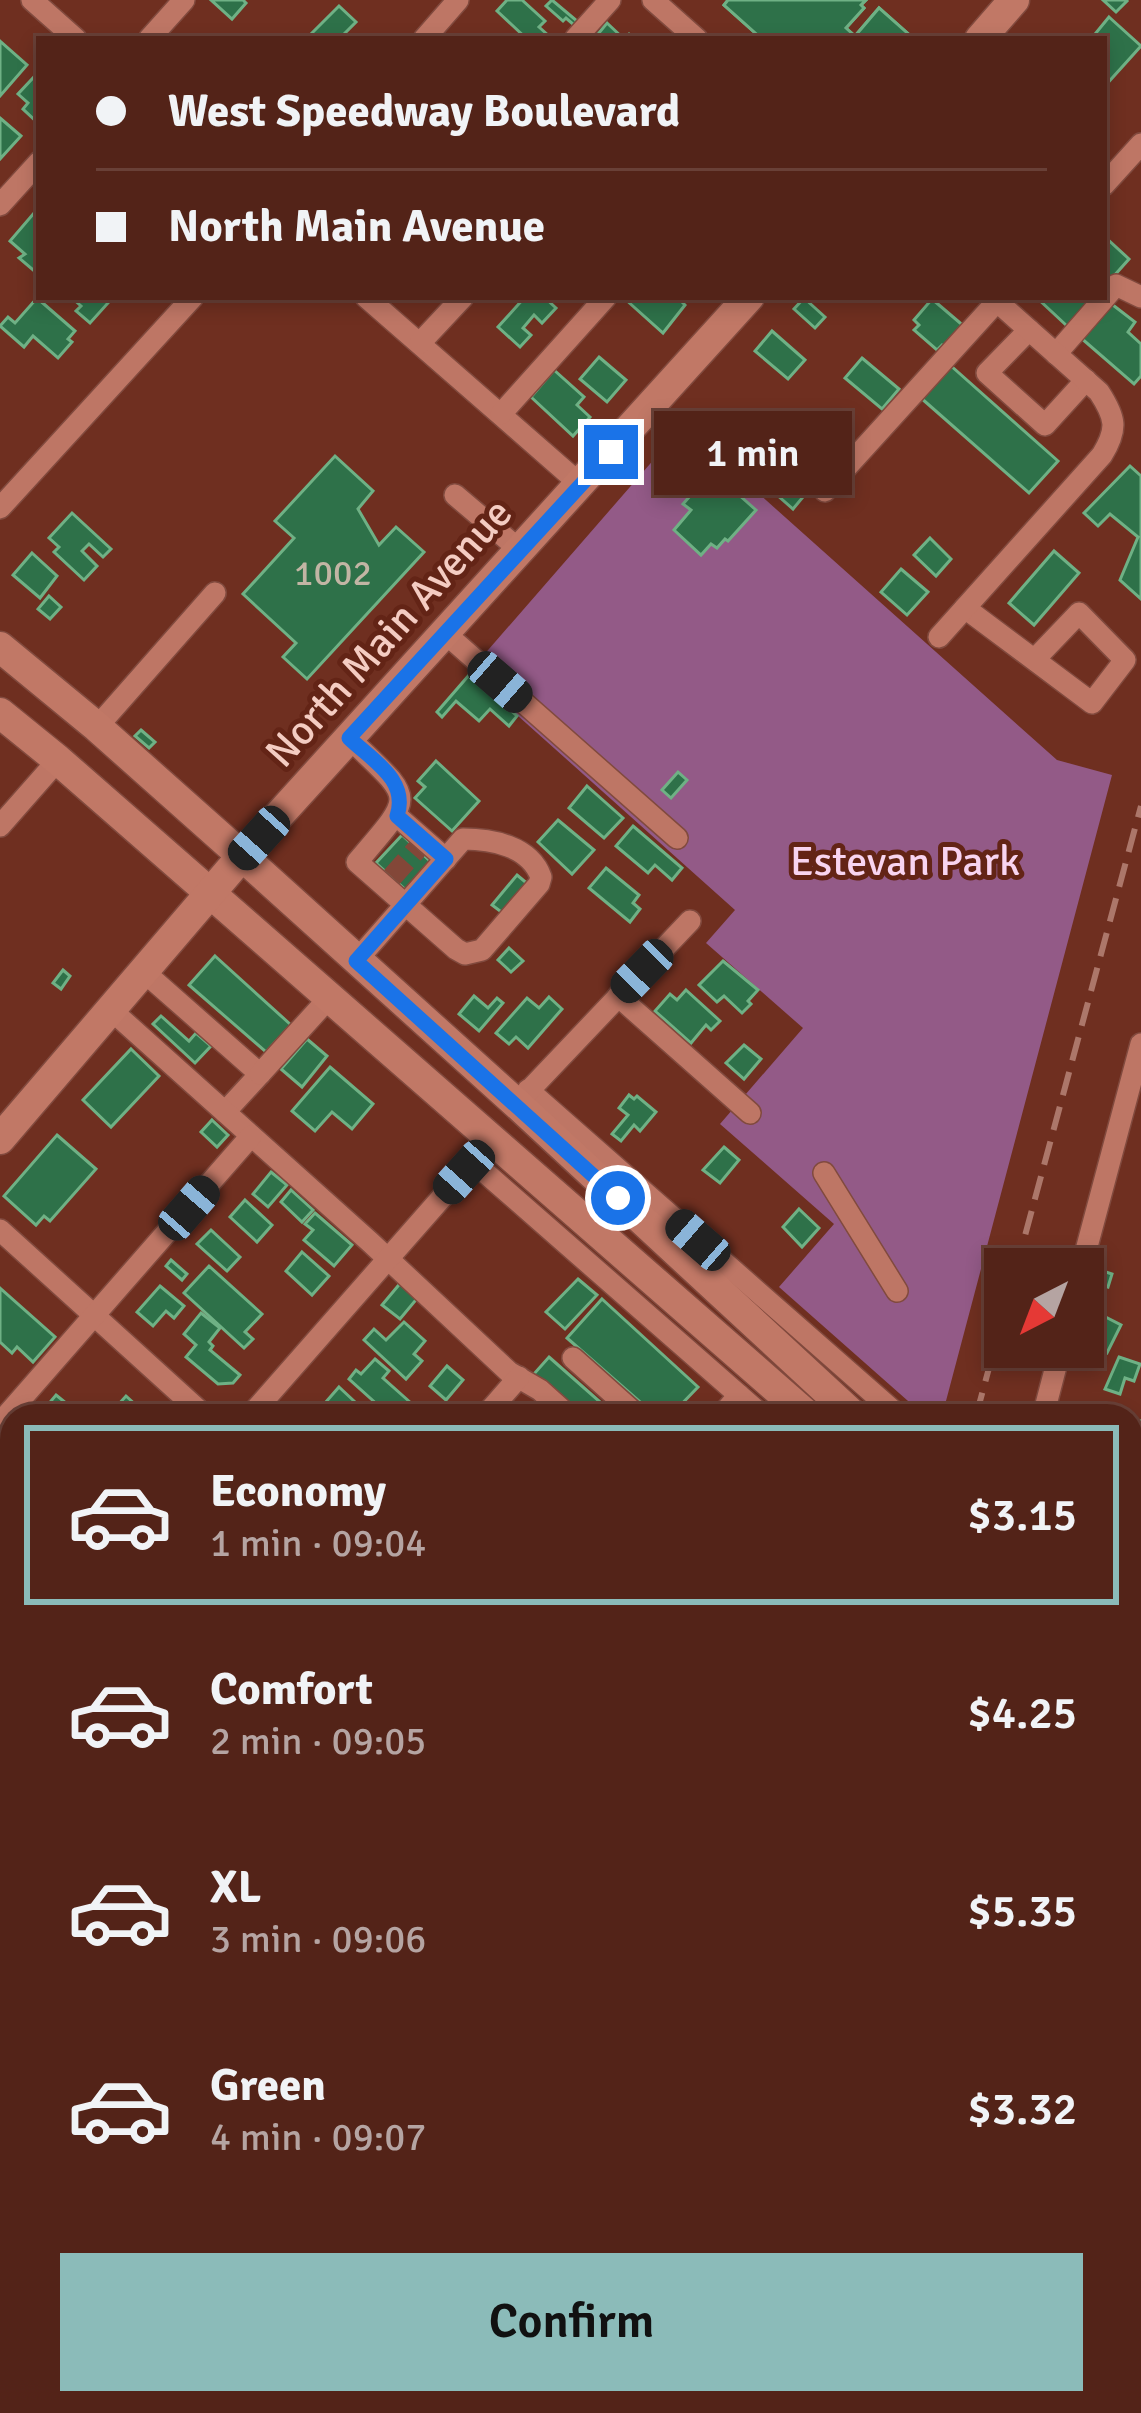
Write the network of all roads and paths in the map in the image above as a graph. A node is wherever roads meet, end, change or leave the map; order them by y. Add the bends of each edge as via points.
1 (32, 0) edge
2 (458, 0) edge
3 (610, 0) edge
4 (653, 0) edge
5 (1014, 0) edge
6 (178, 2) edge
7 (73, 36) edge
8 (151, 36) edge
9 (427, 36) edge
10 (578, 36) edge
11 (694, 36) edge
12 (983, 36) edge
13 (1141, 144) edge
14 (36, 164) edge
15 (1107, 181) edge
16 (0, 205) edge
17 (1107, 295) edge
18 (1141, 297) edge
19 (190, 300) edge
20 (370, 300) edge
21 (460, 300) edge
22 (603, 300) edge
23 (746, 300) edge
24 (996, 300) edge
25 (998, 300) edge
26 (1103, 300) edge
27 (1029, 330) junction
28 (420, 343) junction
29 (1056, 354) junction
30 (1086, 380) junction
31 (501, 414) junction
32 (581, 485) junction
33 (826, 490) dead end
34 (455, 494) dead end
35 (0, 508) edge
36 (521, 551) junction
37 (215, 593) dead end
38 (965, 608) junction
39 (446, 634) junction
40 (939, 637) dead end
41 (0, 647) edge
42 (1035, 659) dead end
43 (0, 713) edge
44 (98, 728) junction
45 (349, 738) junction
46 (58, 760) junction
47 (397, 816) junction
48 (0, 826) edge
49 (677, 838) dead end
50 (242, 856) junction
51 (446, 859) junction
52 (210, 895) junction
53 (406, 905) junction
54 (690, 921) dead end
55 (356, 961) junction
56 (143, 971) junction
57 (619, 996) junction
58 (329, 998) junction
59 (110, 1009) junction
60 (1141, 1044) edge
61 (260, 1074) junction
62 (523, 1097) junction
63 (225, 1112) junction
64 (750, 1113) dead end
65 (251, 1136) junction
66 (0, 1138) edge
67 (483, 1151) junction
68 (824, 1174) dead end
69 (0, 1231) edge
70 (1088, 1248) edge
71 (387, 1258) junction
72 (897, 1291) dead end
73 (95, 1317) junction
74 (573, 1358) dead end
75 (1056, 1368) edge
76 (519, 1377) junction
77 (739, 1395) junction
78 (17, 1404) edge
79 (192, 1404) edge
80 (260, 1404) edge
81 (495, 1404) edge
82 (556, 1404) edge
83 (625, 1404) edge
84 (731, 1404) edge
85 (749, 1404) edge
86 (793, 1404) edge
87 (842, 1404) edge
88 (885, 1404) edge
89 (1046, 1404) edge

1 - 7 street
2 - 9 street
3 - 10 street
4 - 11 street
5 - 12 main road
6 - 8 street
13 - 15 street
14 - 16 street
17 - 18 street via 1116,285
19 - 35 street
20 - 28 street
21 - 28 street
22 - 31 street
23 - 32 main road, North Main Avenue
24 - 33 street
25 - 27 street
26 - 29 street
27 - 29 street
27 - 30 street via 987,373 1045,425
28 - 31 street
29 - 30 street
30 - 38 street via 1108,406 1114,433
31 - 32 street
32 - 36 main road, North Main Avenue
34 - 36 street
36 - 39 main road, North Main Avenue
37 - 44 street
38 - 40 street
38 - 42 street
39 - 45 main road, North Main Avenue
39 - 49 street
41 - 44 main road
43 - 46 main road
44 - 50 main road
45 - 47 street via 398,784
45 - 50 main road, North Main Avenue
46 - 48 street
46 - 52 main road
47 - 51 street
47 - 53 street via 357,862
50 - 52 main road, North Main Avenue
50 - 55 main road
51 - 53 street
51 - 53 street via 463,839 492,839 539,869 539,884 473,954
52 - 56 main road, North Main Avenue
52 - 58 main road
53 - 55 street
54 - 57 street
55 - 62 main road
56 - 59 main road, North Main Avenue
56 - 61 street
57 - 62 street
57 - 64 street
58 - 61 street
58 - 67 main road
59 - 63 street
59 - 66 main road, North Main Avenue
60 - 70 street
61 - 63 street
62 - 87 main road
62 - 88 street
63 - 65 street
65 - 71 street
65 - 73 street
67 - 71 street
67 - 77 street
67 - 86 main road
68 - 72 street
69 - 73 street
71 - 76 street
71 - 80 street
73 - 78 street
73 - 79 street
74 - 83 street
75 - 89 street
76 - 81 street
76 - 82 street
77 - 84 street
77 - 85 street

